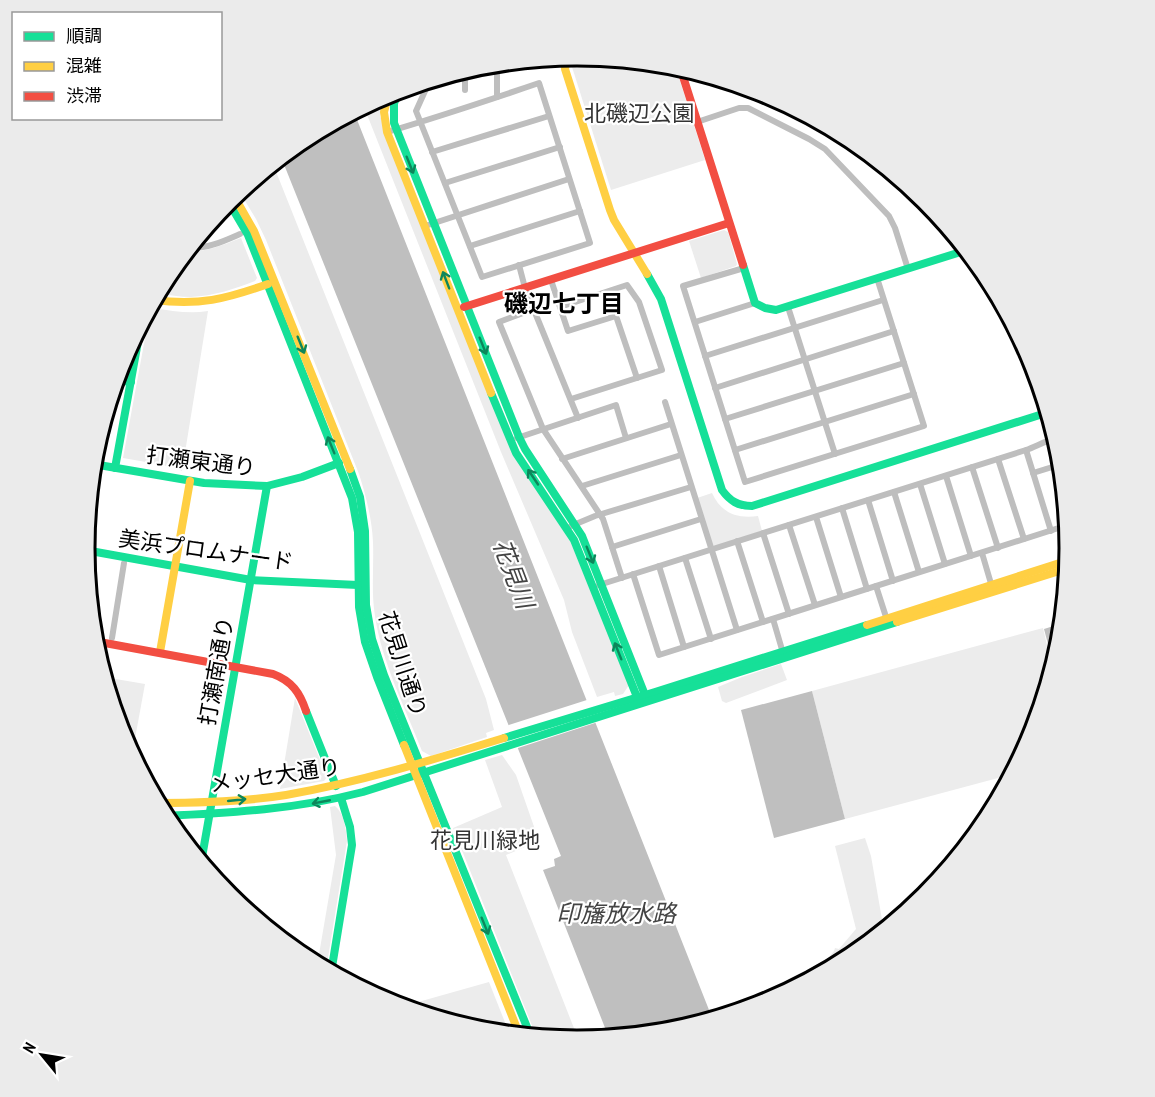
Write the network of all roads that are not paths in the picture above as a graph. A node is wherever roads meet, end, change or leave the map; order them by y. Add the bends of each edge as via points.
1 (565, 66) edge
2 (498, 73) edge
3 (683, 78) edge
4 (465, 79) edge
5 (465, 90) dead end
6 (425, 91) edge
7 (497, 97) junction
8 (394, 103) edge
9 (385, 107) edge
10 (549, 116) junction
11 (420, 122) junction
12 (697, 122) junction
13 (392, 130) junction
14 (560, 147) junction
15 (432, 152) junction
16 (570, 179) junction
17 (445, 183) junction
18 (239, 204) edge
19 (233, 210) edge
20 (580, 211) junction
21 (457, 214) junction
22 (729, 223) junction
23 (430, 224) junction
24 (240, 234) dead end
25 (470, 246) junction
26 (201, 247) edge
27 (634, 253) junction
28 (958, 253) edge
29 (519, 265) junction
30 (744, 268) junction
31 (908, 268) junction
32 (877, 278) junction
33 (551, 280) junction
34 (267, 284) junction
35 (525, 288) junction
36 (883, 300) junction
37 (163, 302) edge
38 (755, 303) junction
39 (467, 306) junction
40 (560, 307) junction
41 (788, 307) junction
42 (458, 309) junction
43 (534, 309) junction
44 (695, 322) junction
45 (795, 328) junction
46 (894, 331) junction
47 (136, 356) edge
48 (705, 356) junction
49 (805, 359) junction
50 (904, 363) junction
51 (637, 378) junction
52 (125, 381) edge
53 (131, 382) junction
54 (715, 387) junction
55 (815, 391) junction
56 (914, 394) junction
57 (571, 399) junction
58 (665, 402) dead end
59 (1041, 415) edge
60 (578, 418) junction
61 (725, 419) junction
62 (825, 422) junction
63 (671, 424) junction
64 (543, 429) junction
65 (626, 438) junction
66 (514, 439) junction
67 (1048, 440) edge
68 (735, 450) junction
69 (1026, 450) junction
70 (835, 454) junction
71 (681, 455) junction
72 (562, 459) junction
73 (998, 459) junction
74 (339, 463) junction
75 (102, 466) edge
76 (972, 467) junction
77 (1053, 467) edge
78 (115, 468) junction
79 (1033, 473) junction
80 (946, 476) junction
81 (190, 481) junction
82 (920, 484) junction
83 (267, 486) junction
84 (582, 486) junction
85 (691, 487) junction
86 (894, 492) junction
87 (868, 500) junction
88 (842, 508) junction
89 (601, 515) junction
90 (816, 517) junction
91 (701, 519) junction
92 (789, 525) junction
93 (571, 526) junction
94 (1059, 528) edge
95 (1051, 531) junction
96 (763, 533) junction
97 (1024, 539) junction
98 (737, 541) junction
99 (612, 547) junction
100 (998, 548) junction
101 (711, 550) junction
102 (95, 552) edge
103 (982, 553) junction
104 (971, 556) junction
105 (685, 558) junction
106 (124, 563) dead end
107 (1060, 563) edge
108 (945, 564) junction
109 (175, 566) junction
110 (659, 566) junction
111 (1059, 571) edge
112 (919, 573) junction
113 (633, 574) junction
114 (622, 578) junction
115 (251, 580) junction
116 (893, 581) junction
117 (358, 585) junction
118 (597, 586) junction
119 (876, 586) junction
120 (993, 588) junction
121 (867, 589) junction
122 (841, 597) junction
123 (815, 605) junction
124 (789, 614) junction
125 (773, 619) junction
126 (763, 622) junction
127 (887, 622) junction
128 (736, 630) junction
129 (112, 638) dead end
130 (711, 639) junction
131 (104, 643) edge
132 (684, 647) junction
133 (160, 652) junction
134 (784, 654) junction
135 (235, 666) junction
136 (642, 698) junction
137 (418, 770) junction
138 (336, 786) junction
139 (341, 798) junction
140 (212, 803) junction
141 (168, 804) edge
142 (210, 815) junction
143 (175, 816) edge
144 (203, 852) edge
145 (332, 964) edge
146 (517, 1027) edge
147 (527, 1028) edge

1 - 27 street via 610,210
2 - 7 street
3 - 12 street
4 - 5 street
6 - 11 street via 416,111
7 - 10 street via 539,83
7 - 11 street
8 - 13 street
9 - 13 street
10 - 14 street
10 - 15 street
11 - 13 street
11 - 15 street
12 - 22 street
12 - 31 street via 748,108 817,144 889,216
13 - 23 street
14 - 16 street
14 - 17 street
15 - 17 street
16 - 20 street
16 - 21 street
17 - 21 street
18 -> 137 street, 花見川通り via 275,280 355,483 363,512 366,604 372,639
19 - 34 street, 花見川通り via 248,235
20 - 25 street
20 - 29 street via 590,243
21 - 23 street
21 - 25 street
22 - 27 street
22 - 30 street
23 - 39 street
42 -> 23 street
24 - 26 street
25 - 29 street via 482,277
27 - 33 street
27 - 59 street via 661,299 722,490 740,506 752,506
28 - 31 street
29 - 35 street
30 - 38 street
30 - 44 street via 683,286
31 - 32 street
32 - 36 street
32 - 41 street
33 - 35 street
33 - 40 street
34 - 37 street via 204,303
74 -> 34 street, 花見川通り
35 - 39 street
35 - 43 street
36 - 45 street
36 - 46 street
38 - 41 street via 770,310
38 - 44 street
39 - 42 street
39 -> 66 street
40 - 51 street via 568,331 616,316
40 - 51 street via 627,285 639,302 662,370
41 - 45 street
42 - 66 street
43 - 57 street
43 - 64 street via 499,322
44 - 48 street
45 - 48 street
45 - 49 street
46 - 49 street
46 - 50 street
47 - 53 street
48 - 54 street
49 - 54 street
49 - 55 street
50 - 55 street
50 - 56 street
51 - 57 street
52 - 53 street
53 - 78 street
54 - 61 street
55 - 61 street
55 - 62 street
56 - 62 street
56 - 70 street via 924,426
57 - 60 street
58 - 63 street
60 - 64 street
60 - 65 street via 616,405
61 - 68 street
62 - 68 street
62 - 70 street
63 - 65 street
63 - 71 street
64 - 66 street
64 - 72 street
65 - 72 street
66 - 93 street via 516,453
67 - 69 street
68 - 70 street via 745,482
69 - 73 street
69 - 79 street
71 - 84 street
71 - 85 street
72 - 84 street
73 - 76 street
73 - 97 street
74 - 83 street, 打瀬東通り
74 - 117 street, 花見川通り via 352,498 358,532
75 - 78 street, 打瀬東通り
76 - 80 street
76 - 100 street
77 - 79 street
78 - 81 street, 打瀬東通り
79 - 95 street
80 - 82 street
80 - 104 street
81 - 83 street, 打瀬東通り
81 - 109 street
82 - 86 street
82 - 108 street
83 - 115 street, 打瀬南通り
84 - 89 street
85 - 89 street
85 - 91 street
86 - 87 street
86 - 112 street
87 - 88 street
87 - 116 street
88 - 90 street
88 - 121 street
89 - 93 street
89 - 99 street
90 - 92 street
90 - 122 street
91 - 99 street
91 - 101 street
92 - 96 street
92 - 123 street
93 - 118 street
94 - 95 street
95 - 97 street
96 - 98 street
96 - 124 street
97 - 100 street
98 - 101 street
98 - 126 street
99 - 114 street
100 - 103 street
101 - 105 street
101 - 128 street
102 - 109 street, 美浜プロムナード
103 - 104 street
103 - 120 street
104 - 108 street
105 - 110 street
105 - 130 street
106 - 129 street
107 - 120 street
108 - 112 street
109 - 115 street, 美浜プロムナード
109 - 133 street
110 - 113 street
110 - 132 street
111 - 120 street
112 - 116 street
113 - 114 street
113 - 132 street via 659,655
114 - 118 street
115 - 117 street, 美浜プロムナード
115 - 135 street, 打瀬南通り
116 - 119 street
117 - 137 street, 花見川通り via 365,642
118 - 136 street
119 - 121 street
119 - 127 street
120 - 127 street
121 - 122 street
122 - 123 street
123 - 124 street
124 - 125 street
125 - 126 street
125 - 134 street
126 - 128 street
127 - 134 street
128 - 130 street
130 - 132 street
131 - 133 street
133 - 135 street
134 - 136 street
135 - 138 street via 281,676 296,688
135 - 140 street, 打瀬南通り
136 - 137 street
137 - 138 street, メッセ大通り via 396,771
137 - 139 street, メッセ大通り via 398,782
137 - 146 street, 花見川通り
137 -> 147 street, 花見川通り
140 -> 138 street, メッセ大通り
139 -> 142 street, メッセ大通り
139 - 145 street via 352,844
140 - 141 street, メッセ大通り
140 - 142 street, 打瀬南通り
142 - 143 street, メッセ大通り
142 - 144 street, 打瀬南通り

